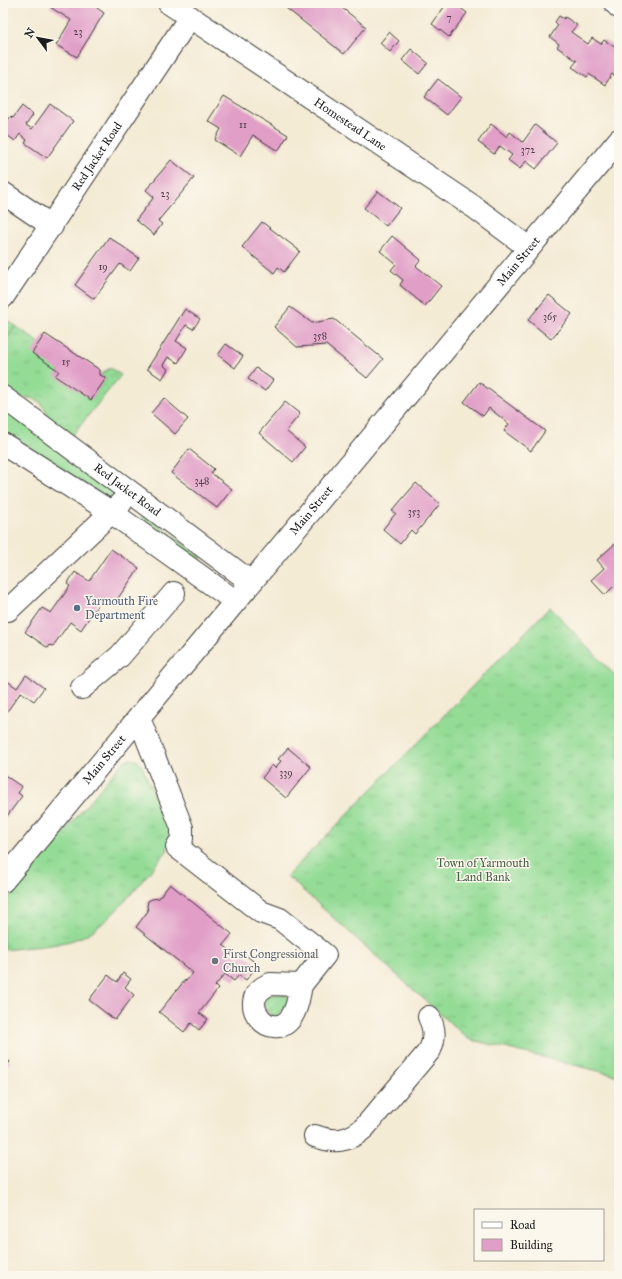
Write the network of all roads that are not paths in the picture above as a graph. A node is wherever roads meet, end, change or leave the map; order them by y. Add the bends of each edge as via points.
1 (169, 3) edge
2 (615, 3) edge
3 (619, 7) edge
4 (190, 17) junction
5 (619, 140) edge
6 (3, 193) edge
7 (52, 226) junction
8 (529, 248) junction
9 (3, 297) edge
10 (3, 397) edge
11 (3, 444) edge
12 (132, 492) junction
13 (111, 512) junction
14 (251, 582) junction
15 (174, 593) dead end
16 (235, 601) junction
17 (8, 610) dead end
18 (82, 688) dead end
19 (139, 718) junction
20 (3, 881) edge
21 (301, 985) dead end
22 (429, 1017) dead end
23 (315, 1136) dead end

1 - 4 street, Homestead Lane
2 - 3 street
4 - 7 street, Red Jacket Road
4 - 8 street, Homestead Lane via 474,207
5 - 8 street, Main Street
6 - 7 street
7 - 9 street, Red Jacket Road
8 - 14 street, Main Street
10 - 12 street, Red Jacket Road
11 - 13 street
12 - 13 street
12 - 14 street, Red Jacket Road
13 - 16 street
13 - 17 street
14 - 16 street, Main Street
15 - 18 street via 120,656
16 - 19 street, Main Street
19 - 20 street, Main Street
19 - 21 street via 182,828 182,839 177,847 261,912 280,919 326,955
22 - 23 street via 434,1031 430,1050 364,1128 356,1135 341,1141 329,1141

